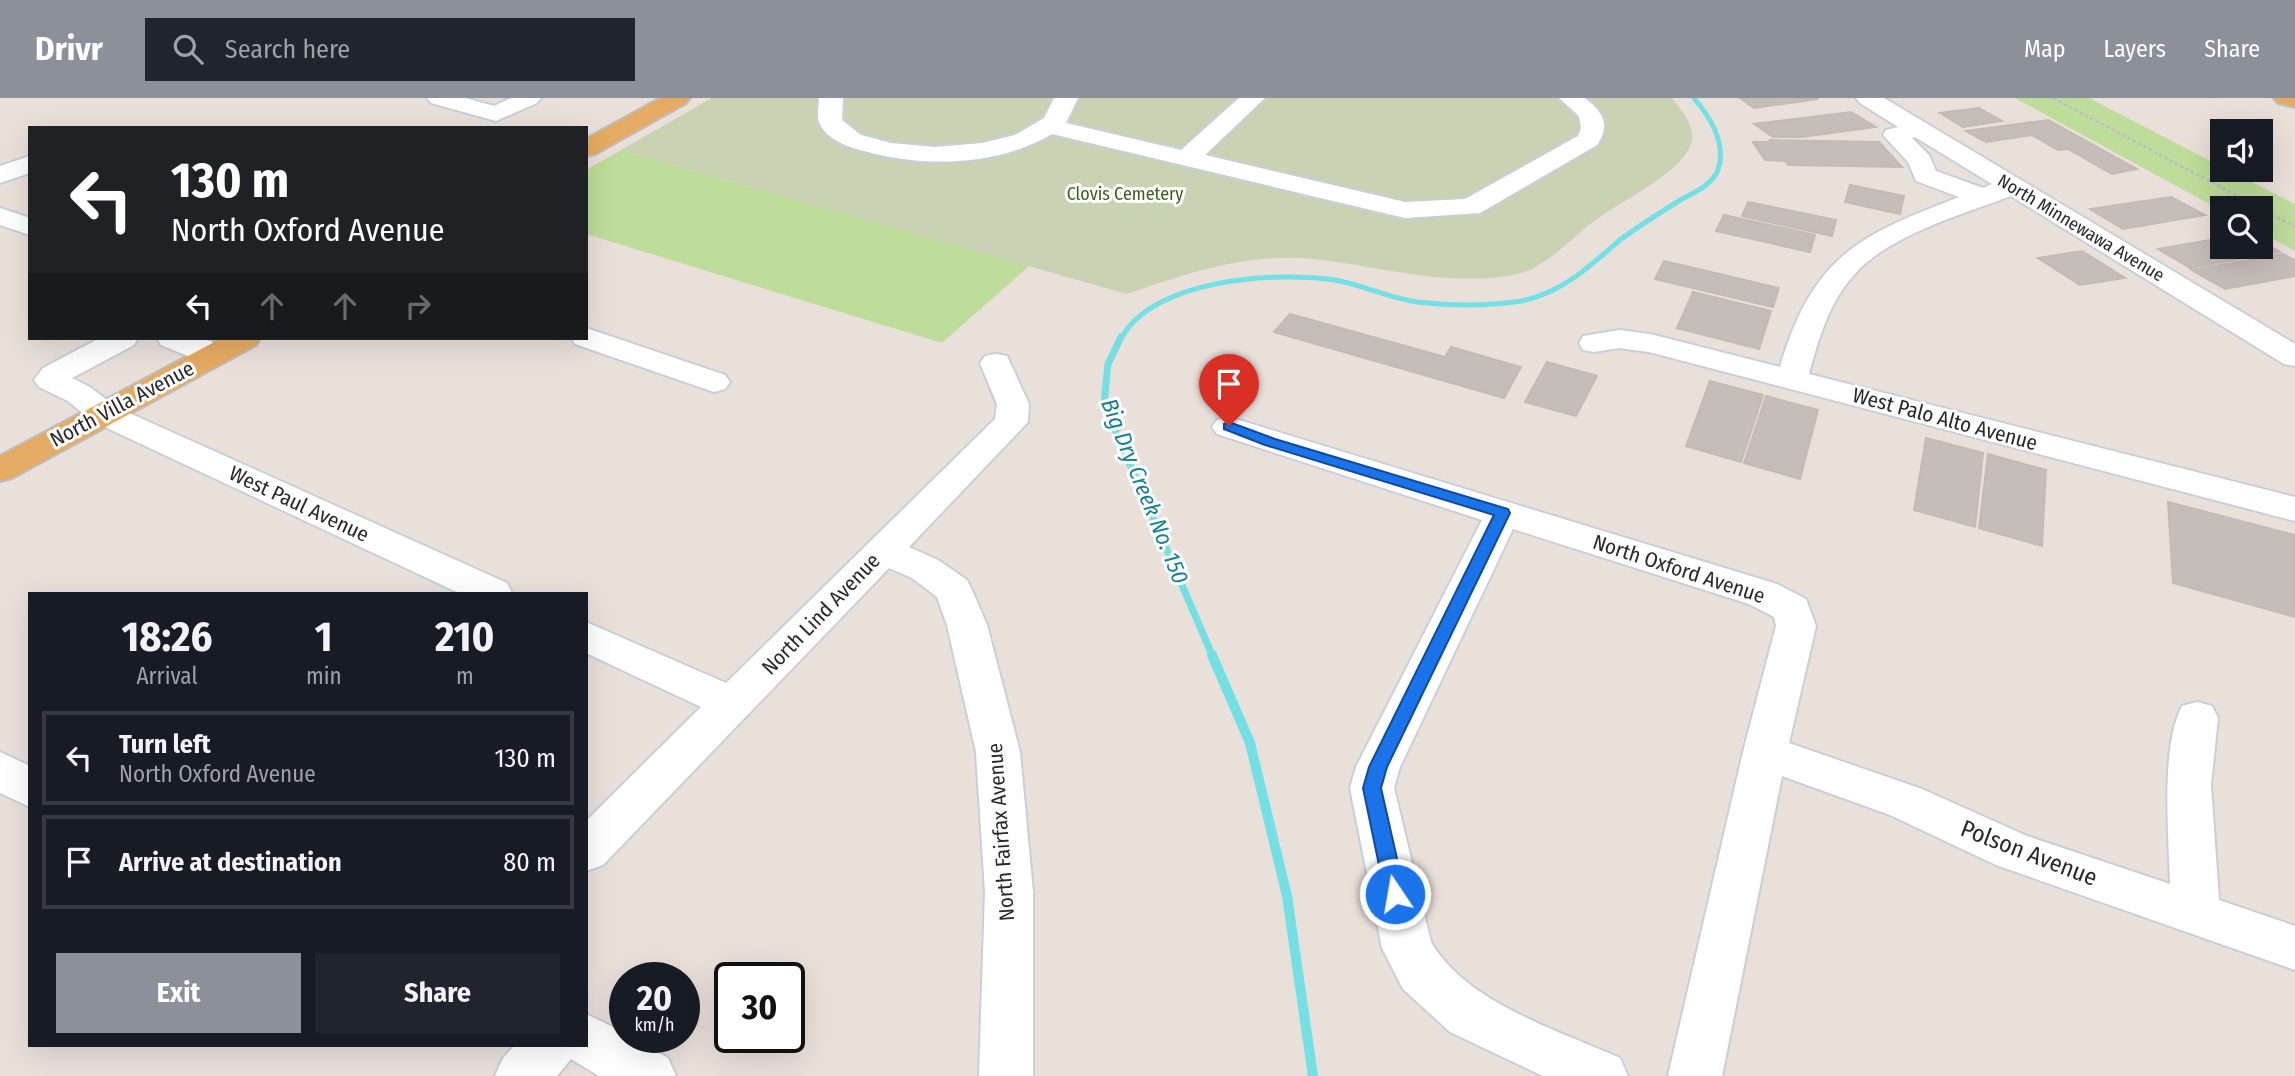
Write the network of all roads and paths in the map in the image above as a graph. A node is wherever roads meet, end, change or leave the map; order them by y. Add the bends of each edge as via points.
1 (439, 98) edge
2 (528, 98) edge
3 (678, 98) edge
4 (831, 98) edge
5 (1066, 98) edge
6 (1253, 98) edge
7 (1571, 98) edge
8 (1868, 98) edge
9 (2065, 98) edge
10 (2286, 98) edge
11 (2054, 99) edge
12 (2295, 100) edge
13 (1048, 126) junction
14 (1907, 132) junction
15 (588, 148) edge
16 (1186, 159) junction
17 (28, 165) edge
18 (0, 175) edge
19 (2012, 186) junction
20 (2238, 196) edge
21 (1984, 197) junction
22 (2273, 215) edge
23 (0, 216) edge
24 (28, 226) edge
25 (2295, 227) edge
26 (588, 338) edge
27 (119, 340) edge
28 (177, 340) edge
29 (241, 340) edge
30 (1594, 343) dead end
31 (213, 355) junction
32 (2295, 357) edge
33 (996, 363) dead end
34 (1791, 379) junction
35 (714, 382) dead end
36 (104, 414) junction
37 (1229, 426) dead end
38 (0, 470) edge
39 (2295, 509) edge
40 (1503, 513) junction
41 (884, 550) junction
42 (491, 592) edge
43 (588, 637) edge
44 (733, 704) junction
45 (2197, 718) dead end
46 (1765, 752) junction
47 (0, 770) edge
48 (28, 788) edge
49 (588, 849) edge
50 (2196, 914) junction
51 (2295, 948) edge
52 (588, 1041) edge
53 (548, 1047) edge
54 (522, 1076) edge
55 (649, 1076) edge
56 (1006, 1076) edge
57 (1601, 1076) edge
58 (1695, 1076) edge

1 - 2 street via 496,114
3 - 15 main road
4 - 13 street via 826,107 829,121 840,133 890,152 966,153 1002,147
5 - 13 street via 1066,107
6 - 16 street
7 - 16 street via 1591,114 1593,128 1588,140 1471,207 1405,210
8 - 14 street, North Minnewawa Avenue
9 - 11 path
10 - 12 main road
11 - 20 path
13 - 16 street
14 - 19 street, North Minnewawa Avenue
14 - 21 street via 1925,176
17 - 18 street
19 - 21 street
19 - 32 street, North Minnewawa Avenue
21 - 34 street via 1877,243 1844,267 1805,329
22 - 25 path
23 - 24 street
26 - 35 street
27 - 36 street, West Paul Avenue via 50,380 79,394
28 - 31 street
29 - 31 main road, North Villa Avenue
30 - 34 street, West Palo Alto Avenue via 1641,341
31 - 36 main road, North Villa Avenue
33 - 41 street, North Lind Avenue via 1013,404 1011,422
34 - 39 street, West Palo Alto Avenue
36 - 38 main road, North Villa Avenue
36 - 42 street, West Paul Avenue
37 - 40 street, North Oxford Avenue
40 - 46 street, North Oxford Avenue via 1763,594 1792,609 1796,626
40 - 57 street via 1378,767 1372,788 1407,948 1421,973 1468,1015
41 - 44 street, North Lind Avenue
41 - 56 street, North Fairfax Avenue via 925,569 953,590 967,625 998,752 1009,892
43 - 44 street
44 - 49 street, North Lind Avenue
45 - 50 street via 2189,785
46 - 50 street, Polson Avenue via 1906,802 2013,851
46 - 58 street, North Oxford Avenue
47 - 48 street
50 - 51 street, Polson Avenue
52 - 55 street
53 - 54 street

